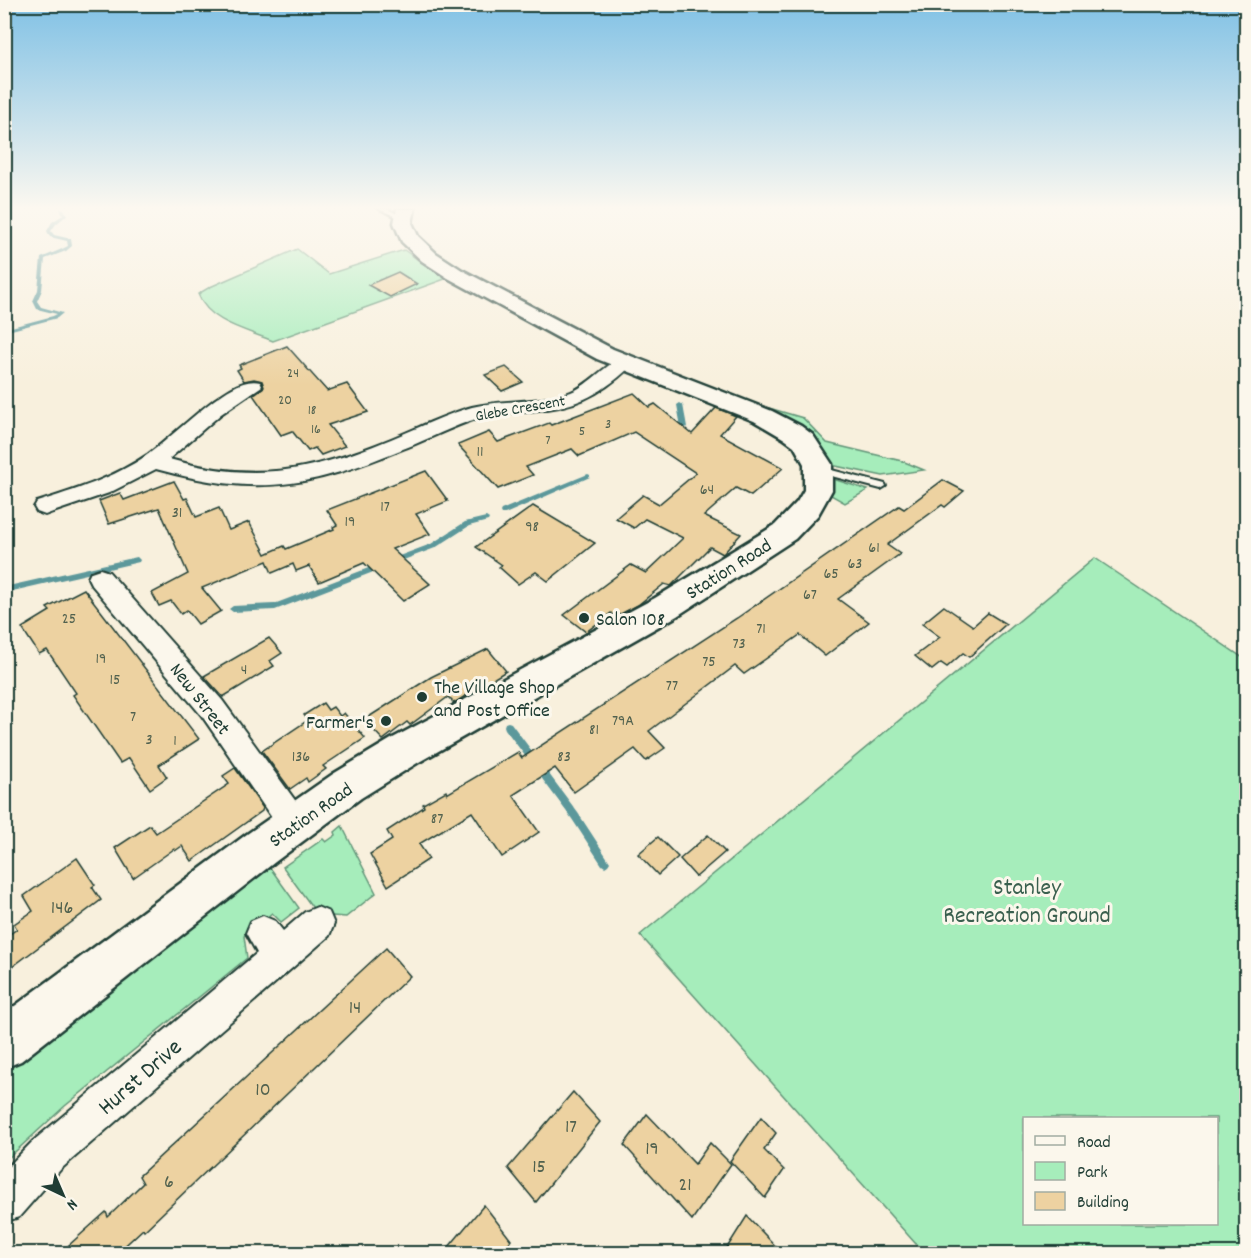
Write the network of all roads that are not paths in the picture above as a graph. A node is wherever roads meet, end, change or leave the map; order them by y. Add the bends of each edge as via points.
1 (445, 268) edge
2 (624, 363) junction
3 (253, 386) dead end
4 (153, 461) junction
5 (820, 470) junction
6 (881, 486) dead end
7 (45, 507) dead end
8 (100, 578) dead end
9 (294, 824) junction
10 (317, 924) dead end
11 (4, 1044) edge
12 (4, 1202) edge

1 - 2 street via 544,324
2 - 4 street, Glebe Crescent via 593,388 572,398 481,411 415,447 332,469 282,489 264,482 198,474
2 - 5 street via 777,422 804,441
3 - 4 street via 232,396
4 - 7 street via 111,485
5 - 6 lane
5 - 9 street, Station Road via 818,490 808,508 784,532 756,551 666,607 406,750
8 - 9 street, New Street via 212,708
9 - 11 street, Station Road
10 - 12 street, Hurst Drive via 272,944 47,1155

